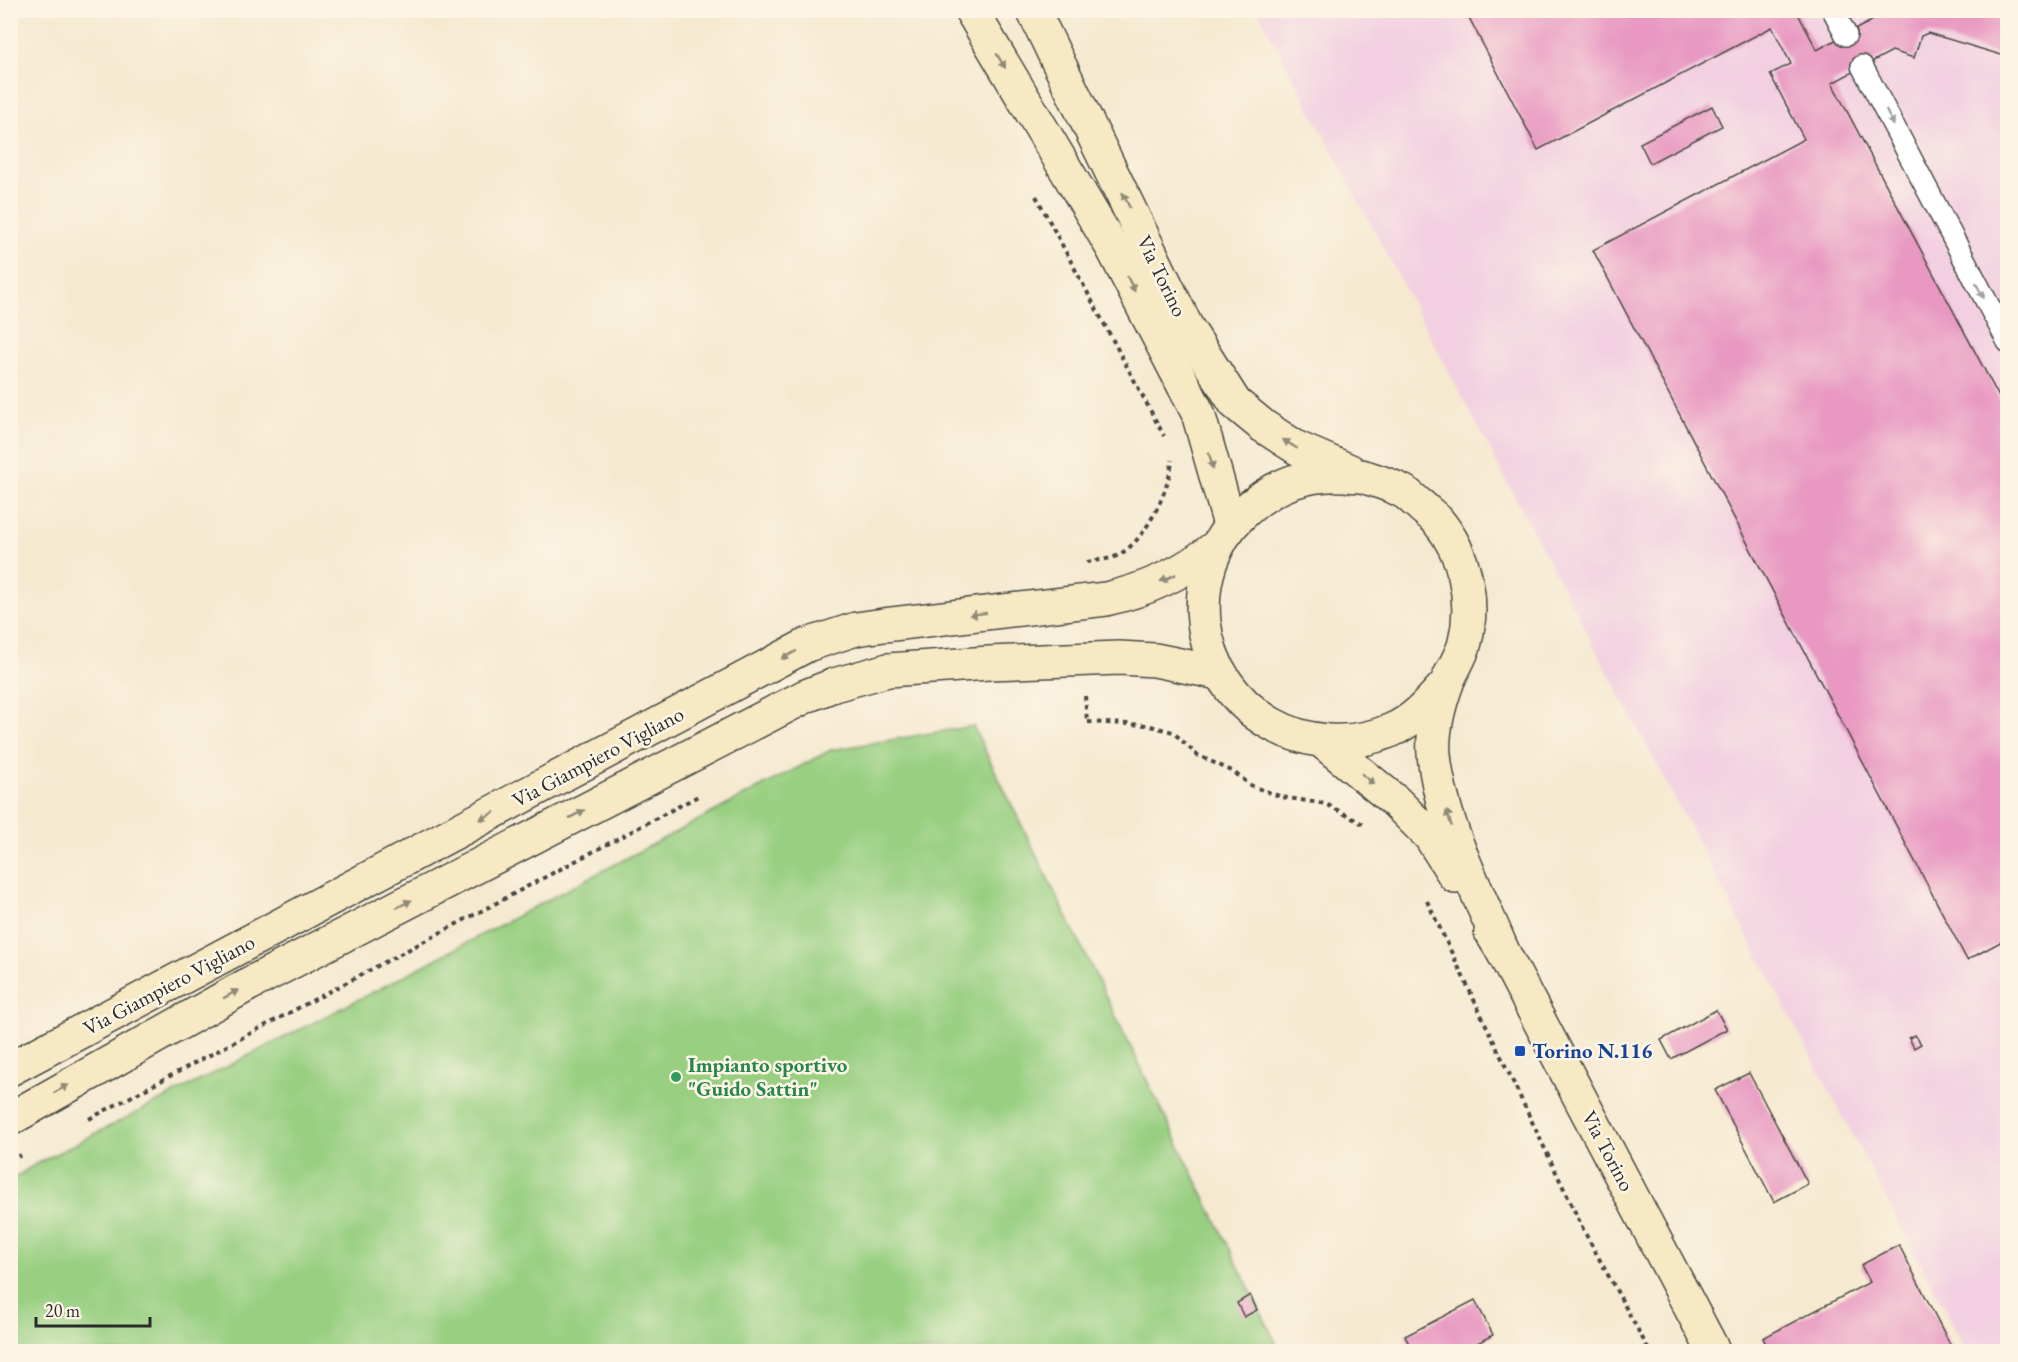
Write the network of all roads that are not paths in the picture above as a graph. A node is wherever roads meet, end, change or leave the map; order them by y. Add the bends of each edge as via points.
1 (971, 10) edge
2 (1033, 10) edge
3 (1833, 10) edge
4 (1846, 35) dead end
5 (1862, 66) dead end
6 (2007, 342) edge
7 (1363, 476) junction
8 (1224, 536) junction
9 (1219, 673) junction
10 (1447, 683) junction
11 (1323, 742) junction
12 (1502, 950) junction
13 (10, 1070) edge
14 (10, 1119) edge
15 (1714, 1352) edge

1 -> 8 main road, Via Torino via 1112,247 1198,413
7 -> 2 main road, Via Torino via 1297,448 1235,403 1186,326
3 - 4 lane
5 -> 6 lane
7 - 8 main road, Via Giampiero Vigliano via 1326,474 1289,482 1257,500
7 - 10 main road, Via Torino via 1404,492 1437,520 1460,557 1470,600 1465,643
8 - 9 main road via 1208,569 1202,604 1206,640
8 -> 13 main road, Via Giampiero Vigliano via 1196,563 1133,593 856,629 807,645
9 - 11 main road via 1245,707 1282,730
14 -> 9 main road, Via Giampiero Vigliano via 260,979 834,685 912,667 1092,658 1155,660
10 - 11 main road via 1423,710 1393,730 1359,740
12 -> 10 main road via 1441,792 1434,726
11 -> 12 main road via 1396,802 1430,836
12 - 15 main road, Via Torino

